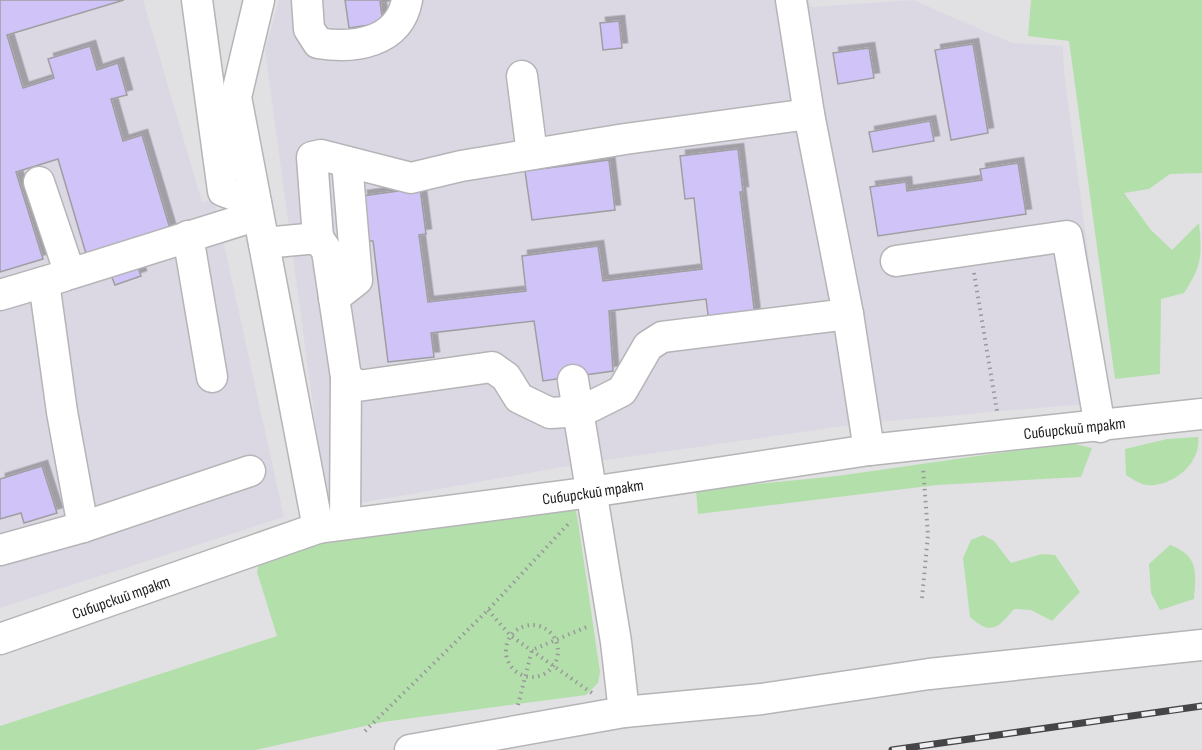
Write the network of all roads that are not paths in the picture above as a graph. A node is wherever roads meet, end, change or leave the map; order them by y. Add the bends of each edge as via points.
1 (197, 0) edge
2 (259, 0) edge
3 (307, 0) edge
4 (407, 0) edge
5 (791, 0) edge
6 (522, 76) dead end
7 (809, 114) junction
8 (532, 154) junction
9 (347, 162) junction
10 (39, 182) dead end
11 (260, 220) junction
12 (188, 236) junction
13 (318, 238) junction
14 (896, 261) dead end
15 (57, 278) junction
16 (0, 295) edge
17 (334, 298) junction
18 (848, 314) junction
19 (212, 377) dead end
20 (346, 377) junction
21 (573, 380) dead end
22 (577, 410) junction
23 (1202, 414) edge
24 (1100, 428) junction
25 (869, 450) junction
26 (250, 471) dead end
27 (585, 502) junction
28 (332, 526) junction
29 (83, 527) junction
30 (0, 550) edge
31 (0, 639) edge
32 (1202, 645) edge
33 (624, 712) junction
34 (410, 750) edge

1 - 11 street via 223,191
2 - 11 street via 236,97
3 - 4 street via 309,29 318,43 340,47 384,37 397,26
5 - 7 street
6 - 8 street
7 - 8 street
7 - 18 street
8 - 9 street via 411,178
9 - 13 street via 321,154 312,157
9 - 17 street via 357,280
10 - 15 street
11 - 12 street
11 - 13 street
11 - 28 street
12 - 15 street
12 - 19 street
13 - 17 street via 327,250
14 - 24 street via 1067,237
15 - 16 street
15 - 29 street via 62,412
17 - 20 street
18 - 22 street via 663,336 648,346 622,391
18 - 25 street
20 - 22 street via 358,386 492,367 506,377 519,398 550,413
20 - 28 street
21 - 22 street
22 - 27 street
23 - 24 street, Сибирский тракт
24 - 25 street, Сибирский тракт
25 - 27 street, Сибирский тракт
26 - 29 street
27 - 28 street, Сибирский тракт
27 - 33 street via 616,642
28 - 31 street, Сибирский тракт
29 - 30 street
32 - 33 street
33 - 34 street

